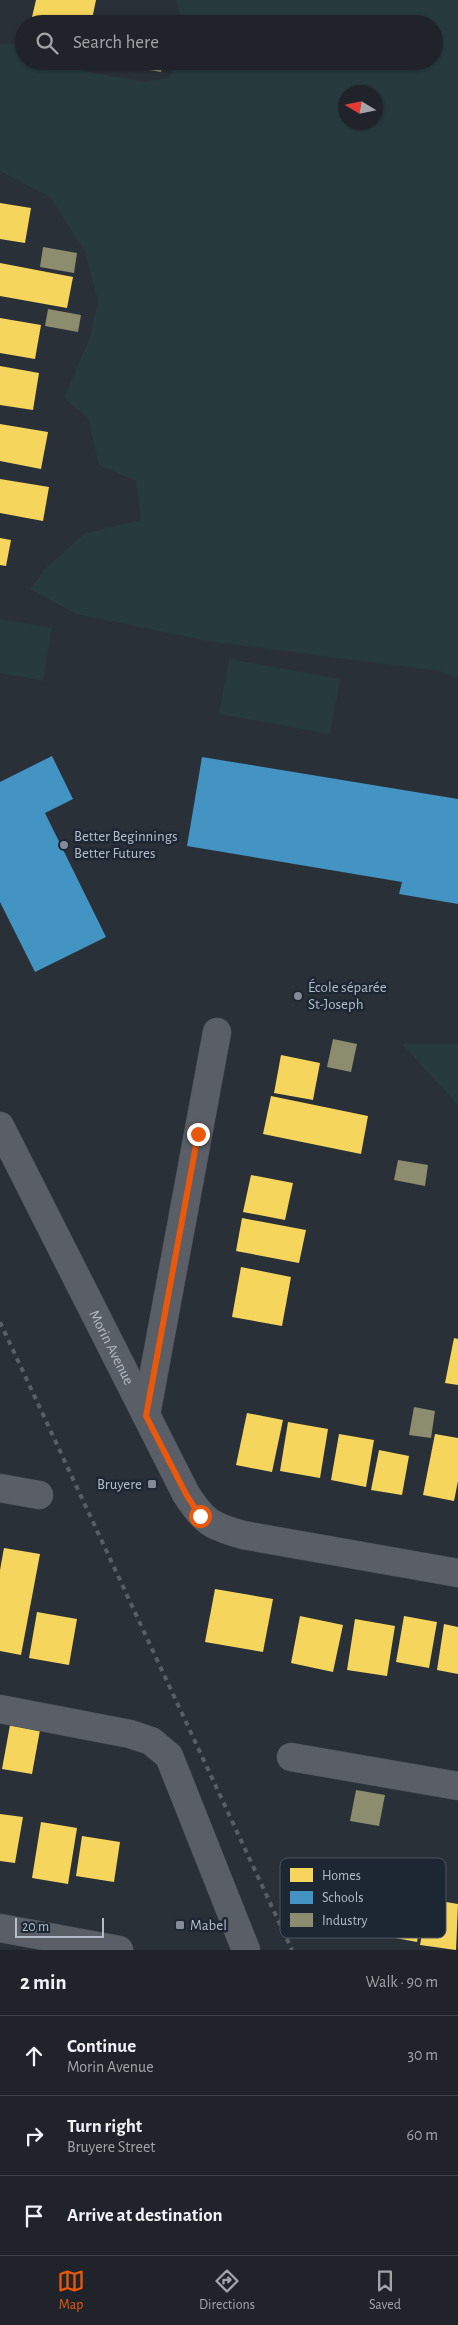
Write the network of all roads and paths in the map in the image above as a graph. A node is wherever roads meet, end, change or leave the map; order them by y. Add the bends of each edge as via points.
1 (217, 1032) dead end
2 (0, 1126) edge
3 (146, 1416) junction
4 (0, 1488) edge
5 (40, 1495) dead end
6 (458, 1573) edge
7 (0, 1709) edge
8 (292, 1757) dead end
9 (458, 1786) edge
10 (0, 1928) edge
11 (119, 1950) edge
12 (246, 1950) edge

1 - 3 street
2 - 3 street, Morin Avenue
3 - 6 street, Morin Avenue via 200,1516 218,1528 243,1536
4 - 5 street
7 - 12 street via 130,1734 151,1741 169,1756
8 - 9 street
10 - 11 street

